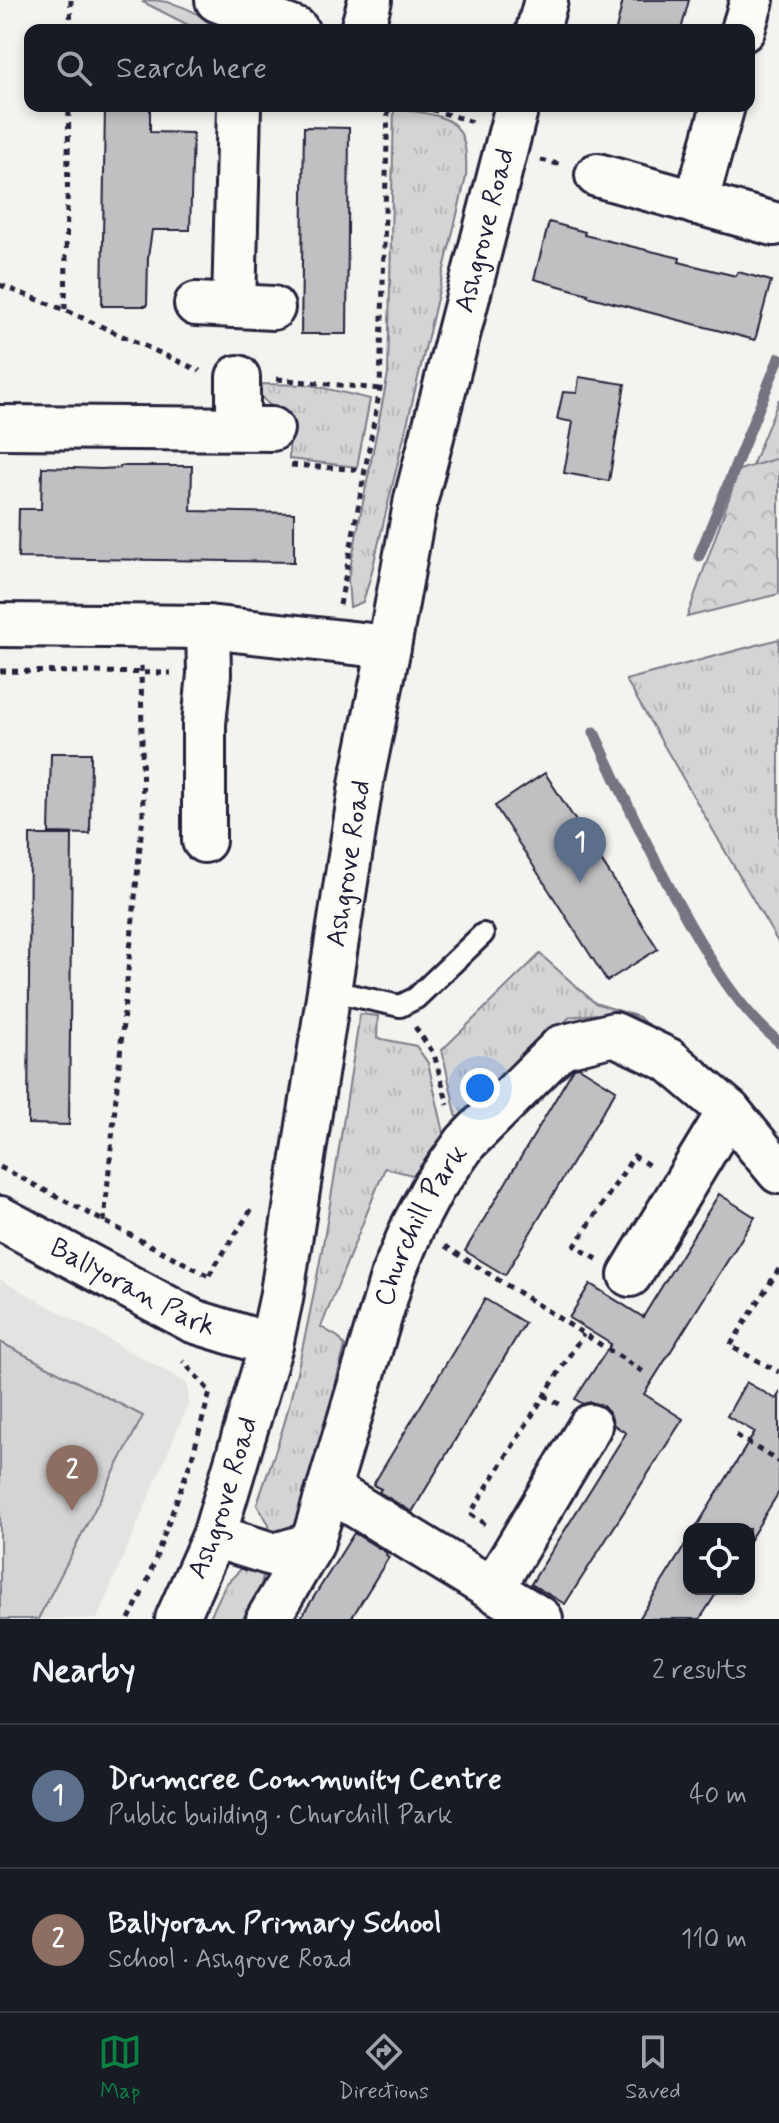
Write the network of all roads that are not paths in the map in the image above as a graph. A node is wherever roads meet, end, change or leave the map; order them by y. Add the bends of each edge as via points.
1 (370, 0) edge
2 (546, 0) edge
3 (752, 0) edge
4 (238, 15) edge
5 (273, 24) edge
6 (364, 24) edge
7 (540, 24) edge
8 (745, 24) edge
9 (239, 112) edge
10 (721, 112) edge
11 (511, 130) edge
12 (597, 175) road end
13 (696, 203) junction
14 (774, 224) dead end
15 (234, 306) dead end
16 (238, 377) road end
17 (0, 427) edge
18 (0, 625) edge
19 (208, 627) junction
20 (389, 647) junction
21 (204, 841) dead end
22 (483, 934) dead end
23 (328, 990) junction
24 (729, 1111) junction
25 (779, 1172) edge
26 (0, 1218) edge
27 (630, 1275) road end
28 (271, 1345) junction
29 (590, 1426) dead end
30 (330, 1490) junction
31 (214, 1536) junction
32 (312, 1544) junction
33 (493, 1588) junction
34 (177, 1619) edge
35 (268, 1619) edge
36 (541, 1619) edge

1 - 6 street
2 - 7 street
3 - 8 street
4 - 5 street
9 - 15 street
10 - 13 street
11 - 20 street, Ashgrove Road via 416,499
12 - 13 street
13 - 14 street
16 - 17 street via 255,428
18 - 19 street
19 - 20 street
19 - 21 street
20 - 23 street, Ashgrove Road
22 - 23 lane via 416,998 400,1006
23 - 28 street, Ashgrove Road
24 - 25 street, Churchill Park
24 - 27 street
24 - 30 street, Churchill Park via 669,1060 614,1034 561,1047 466,1142 413,1226 393,1274
26 - 28 street, Ballyoran Park via 193,1321
28 - 31 street, Ashgrove Road
29 - 33 street
30 - 32 street, Churchill Park
30 - 33 street
31 - 32 street via 275,1555
31 - 34 street, Ashgrove Road
32 - 35 street, Churchill Park
33 - 36 street

